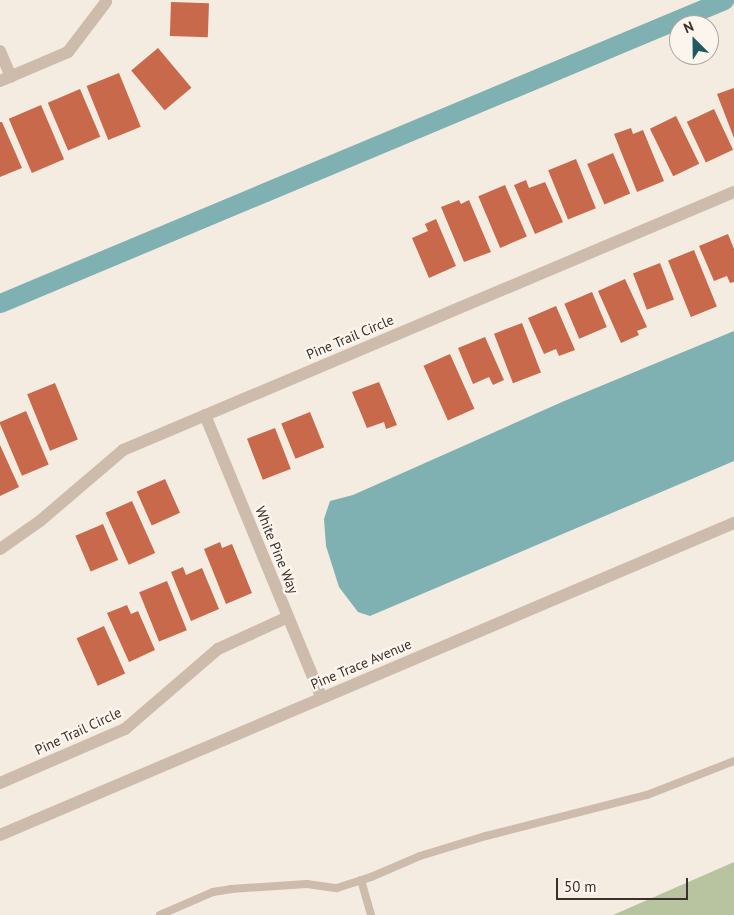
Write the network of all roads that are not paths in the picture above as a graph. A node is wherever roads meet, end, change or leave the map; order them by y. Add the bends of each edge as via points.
1 (106, 2) dead end
2 (0, 51) edge
3 (5, 79) edge
4 (734, 192) edge
5 (205, 415) junction
6 (734, 523) edge
7 (0, 549) edge
8 (288, 617) junction
9 (321, 698) junction
10 (734, 760) edge
11 (0, 783) edge
12 (0, 836) edge
13 (361, 880) junction
14 (160, 915) edge
15 (371, 915) edge

1 - 3 street via 68,52
2 - 3 street
4 - 5 street, Pine Trail Circle
5 - 7 street, Pine Trail Circle via 124,450 40,521
5 - 8 street, White Pine Way
6 - 9 street, Pine Trace Avenue
8 - 9 street, White Pine Way
8 - 11 street, Pine Trail Circle via 218,649 126,729
9 - 12 street, Pine Trace Avenue
10 - 13 lane via 648,796 477,839 420,856
13 - 14 lane via 337,888 306,884 230,889 213,892
13 - 15 lane

